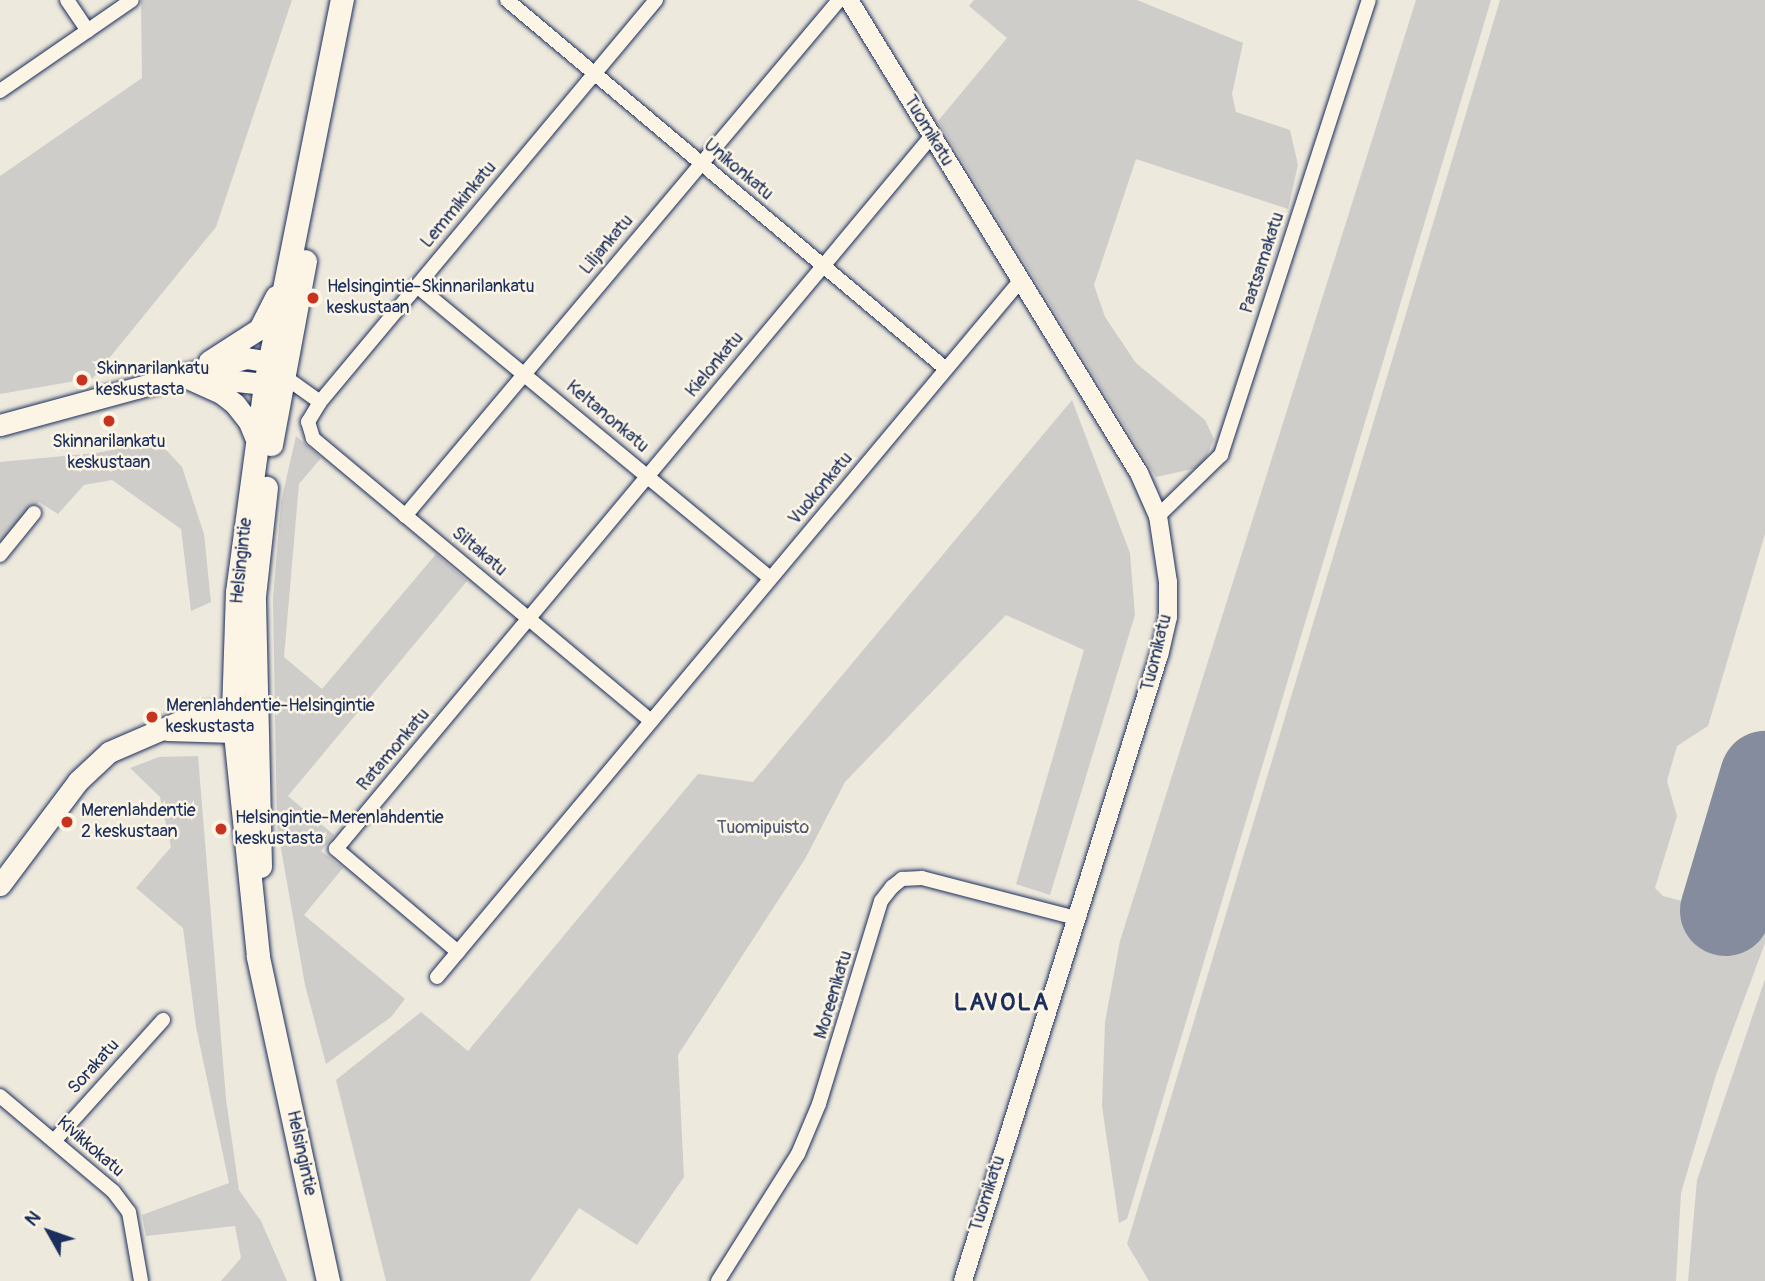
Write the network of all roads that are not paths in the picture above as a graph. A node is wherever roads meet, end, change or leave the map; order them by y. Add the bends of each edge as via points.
1 (67, 0) edge
2 (132, 0) edge
3 (342, 0) edge
4 (507, 0) edge
5 (656, 0) edge
6 (839, 0) edge
7 (849, 0) edge
8 (1369, 0) edge
9 (88, 32) junction
10 (594, 74) junction
11 (0, 91) edge
12 (323, 101) junction
13 (932, 136) junction
14 (700, 164) junction
15 (295, 240) junction
16 (823, 265) junction
17 (1020, 281) junction
18 (417, 286) junction
19 (946, 369) junction
20 (524, 373) junction
21 (274, 374) junction
22 (183, 376) junction
23 (320, 402) junction
24 (0, 425) edge
25 (257, 442) junction
26 (648, 476) junction
27 (34, 513) dead end
28 (405, 516) junction
29 (1158, 516) junction
30 (0, 555) edge
31 (771, 579) junction
32 (529, 619) junction
33 (240, 721) junction
34 (651, 721) junction
35 (0, 885) edge
36 (1076, 918) junction
37 (458, 952) junction
38 (436, 977) dead end
39 (163, 1020) dead end
40 (0, 1096) edge
41 (54, 1141) junction
42 (141, 1281) edge
43 (328, 1281) edge
44 (718, 1281) edge
45 (963, 1281) edge

1 - 9 street
2 - 9 street
3 - 12 main road, Helsingintie
4 - 10 street, Unikonkatu
5 - 10 street, Lemmikinkatu
6 - 14 street, Liljankatu
7 - 13 street, Tuomikatu
8 - 29 street, Paatsamakatu via 1221,455
9 - 11 street
10 - 14 street, Unikonkatu
10 - 18 street, Lemmikinkatu
12 - 15 main road, Helsingintie
12 - 21 main road, Helsingintie via 300,298
13 - 16 street, Kielonkatu
13 - 17 street, Tuomikatu
14 - 16 street, Unikonkatu
14 - 20 street, Liljankatu
15 - 21 main road, Helsingintie
15 - 22 main road via 265,322
16 - 19 street, Unikonkatu
16 - 26 street, Kielonkatu
17 - 19 street, Vuokonkatu
17 - 29 street, Tuomikatu via 1139,473
18 - 20 street, Keltanonkatu
18 - 23 street, Lemmikinkatu
19 - 31 street, Vuokonkatu
20 - 26 street, Keltanonkatu
20 - 28 street, Liljankatu
21 - 22 main road
21 - 23 street
21 - 25 main road, Helsingintie
21 - 33 main road, Helsingintie via 271,446
22 - 24 main road
22 - 25 main road via 235,404
23 - 28 street, Siltakatu via 308,422 313,438
25 - 33 main road, Helsingintie via 237,592
26 - 31 street, Keltanonkatu
26 - 32 street, Kielonkatu
27 - 30 street
28 - 32 street, Siltakatu
29 - 36 street, Tuomikatu via 1169,598 1165,634
31 - 34 street, Vuokonkatu
32 - 34 street, Siltakatu
32 - 37 street, Ratamonkatu via 336,849
33 - 35 main road via 190,717 167,730 125,743 94,765
33 - 43 main road, Helsingintie via 260,866 274,1025
34 - 37 street
36 - 44 street, Moreenikatu via 922,878 902,879 892,887 881,901 819,1104 798,1154
36 - 45 street, Tuomikatu
37 - 38 street
39 - 41 street, Sorakatu
40 - 41 street, Kivikkokatu
41 - 42 street, Kivikkokatu via 113,1191 129,1212

